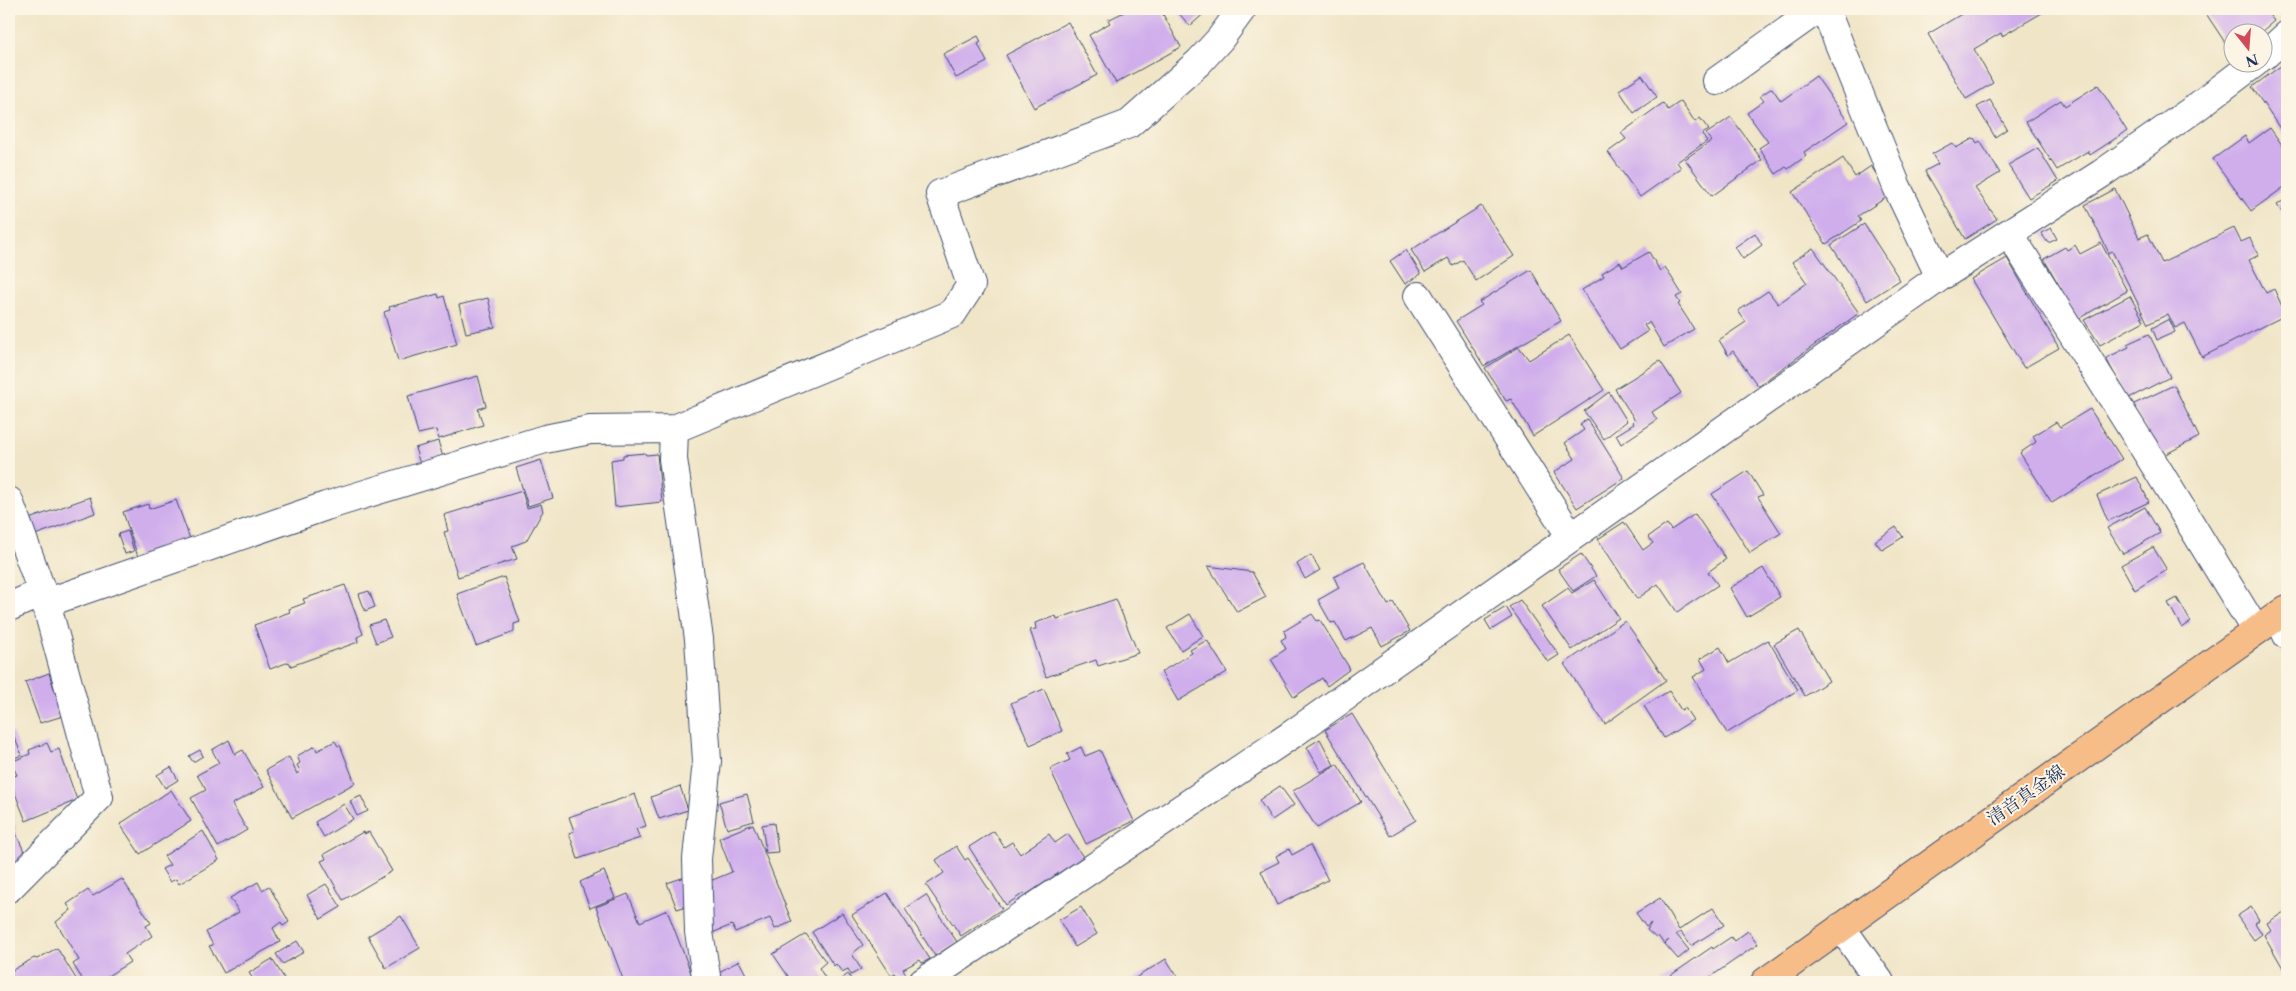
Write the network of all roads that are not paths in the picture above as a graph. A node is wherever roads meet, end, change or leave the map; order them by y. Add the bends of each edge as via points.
1 (1242, 9) edge
2 (1818, 9) edge
3 (1826, 9) edge
4 (2287, 35) edge
5 (2274, 47) edge
6 (2243, 72) edge
7 (1717, 81) dead end
8 (2009, 233) junction
9 (1940, 277) junction
10 (1418, 296) dead end
11 (674, 430) junction
12 (9, 501) edge
13 (1571, 536) junction
14 (45, 598) junction
15 (9, 607) edge
16 (2284, 620) edge
17 (2256, 632) junction
18 (9, 888) edge
19 (1841, 927) junction
20 (706, 982) edge
21 (923, 982) edge
22 (1765, 982) edge
23 (1880, 982) edge

1 - 11 street via 1199,62 1129,124 940,194 971,284 952,314
2 - 7 street
3 - 9 street via 1897,187
4 - 5 street
6 - 8 street via 2101,174
8 - 9 street
8 - 17 street
9 - 13 street
10 - 13 street
11 - 14 street via 590,430 545,439 326,506
11 - 20 street via 673,459 699,639 706,752 697,859 699,932
12 - 14 street
13 - 21 street via 1290,736
14 - 15 street
14 - 18 street via 100,797
16 - 17 main road, 清音真金線
17 - 19 main road, 清音真金線
19 - 22 main road, 清音真金線
19 - 23 street

